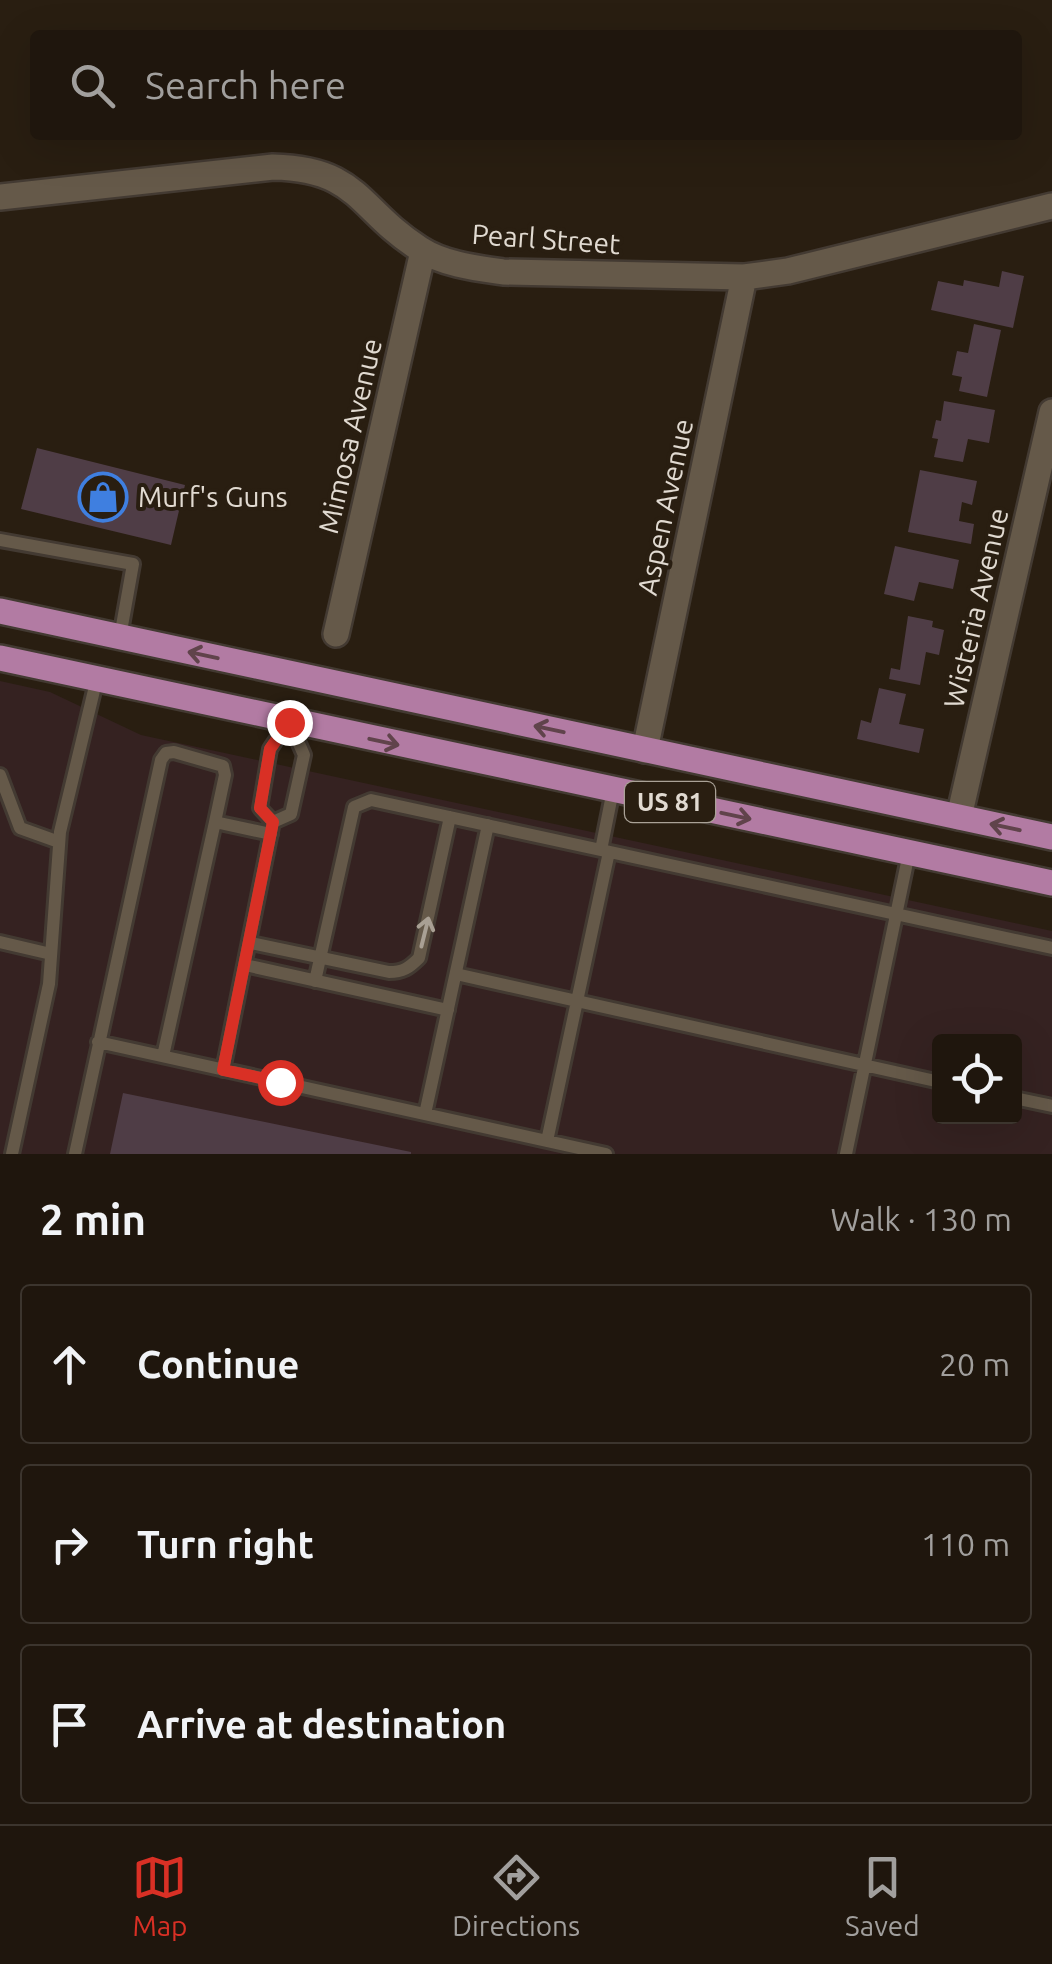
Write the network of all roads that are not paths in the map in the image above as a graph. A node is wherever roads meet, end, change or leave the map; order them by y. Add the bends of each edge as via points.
1 (0, 197) edge
2 (1052, 206) edge
3 (422, 251) junction
4 (744, 277) junction
5 (1052, 412) edge
6 (0, 540) edge
7 (0, 611) edge
8 (336, 634) dead end
9 (120, 637) junction
10 (0, 658) edge
11 (298, 675) junction
12 (96, 678) junction
13 (289, 722) junction
14 (644, 750) junction
15 (0, 775) edge
16 (613, 790) junction
17 (4, 802) edge
18 (918, 808) junction
19 (450, 817) junction
20 (959, 817) junction
21 (215, 822) junction
22 (488, 825) junction
23 (272, 828) junction
24 (1052, 838) edge
25 (59, 842) junction
26 (605, 851) junction
27 (909, 852) junction
28 (1052, 884) edge
29 (898, 914) junction
30 (0, 942) edge
31 (250, 943) junction
32 (1052, 948) edge
33 (51, 954) junction
34 (320, 958) junction
35 (246, 965) junction
36 (456, 974) junction
37 (314, 980) junction
38 (576, 1002) junction
39 (448, 1010) junction
40 (98, 1042) junction
41 (163, 1056) junction
42 (865, 1066) junction
43 (223, 1070) junction
44 (932, 1080) edge
45 (1022, 1100) edge
46 (1052, 1106) edge
47 (425, 1114) junction
48 (547, 1141) junction
49 (12, 1154) edge
50 (75, 1154) edge
51 (606, 1154) edge
52 (846, 1154) edge

1 - 3 street, Pearl Street via 303,168 358,194
2 - 4 street, Pearl Street
3 - 4 street, Pearl Street via 503,272
3 - 8 street, Mimosa Avenue
4 - 14 street, Aspen Avenue
5 - 20 street, Wisteria Avenue
6 - 9 lane via 133,564
7 - 9 main road, US 81
11 -> 9 main road, US 81
10 - 12 main road, US 81
11 - 13 main road
14 -> 11 main road, US 81
12 - 13 main road, US 81
12 - 25 lane
13 -> 16 main road, US 81
13 - 23 lane via 270,749 260,808
13 - 23 lane via 304,755 290,814
14 - 18 main road, US 81
15 - 17 lane
16 - 26 lane
16 -> 27 main road, US 81
17 - 25 lane via 20,828
18 - 20 main road, US 81
18 - 27 main road
19 - 22 lane
34 -> 19 lane via 389,972 401,972 418,958
19 - 34 lane via 372,800 354,807
24 -> 20 main road, US 81
21 - 23 lane
21 - 40 lane via 223,766 166,753
21 - 41 lane
22 - 26 lane
22 - 36 lane
23 - 31 lane
25 - 33 lane
26 - 29 lane
26 - 38 lane
27 - 28 main road, US 81
27 - 29 lane
29 - 32 lane
29 - 42 lane
30 - 33 lane
31 - 34 lane
31 - 35 lane
33 - 49 lane
34 - 37 lane
35 - 37 lane
35 - 43 lane
36 - 38 lane
36 - 39 lane
37 - 39 lane
38 - 42 lane
38 - 48 lane
39 - 47 lane
40 - 41 lane
40 - 50 lane
41 - 43 lane
42 - 44 lane
42 - 52 lane
43 - 47 lane
45 - 46 lane
47 - 48 lane
48 - 51 lane

